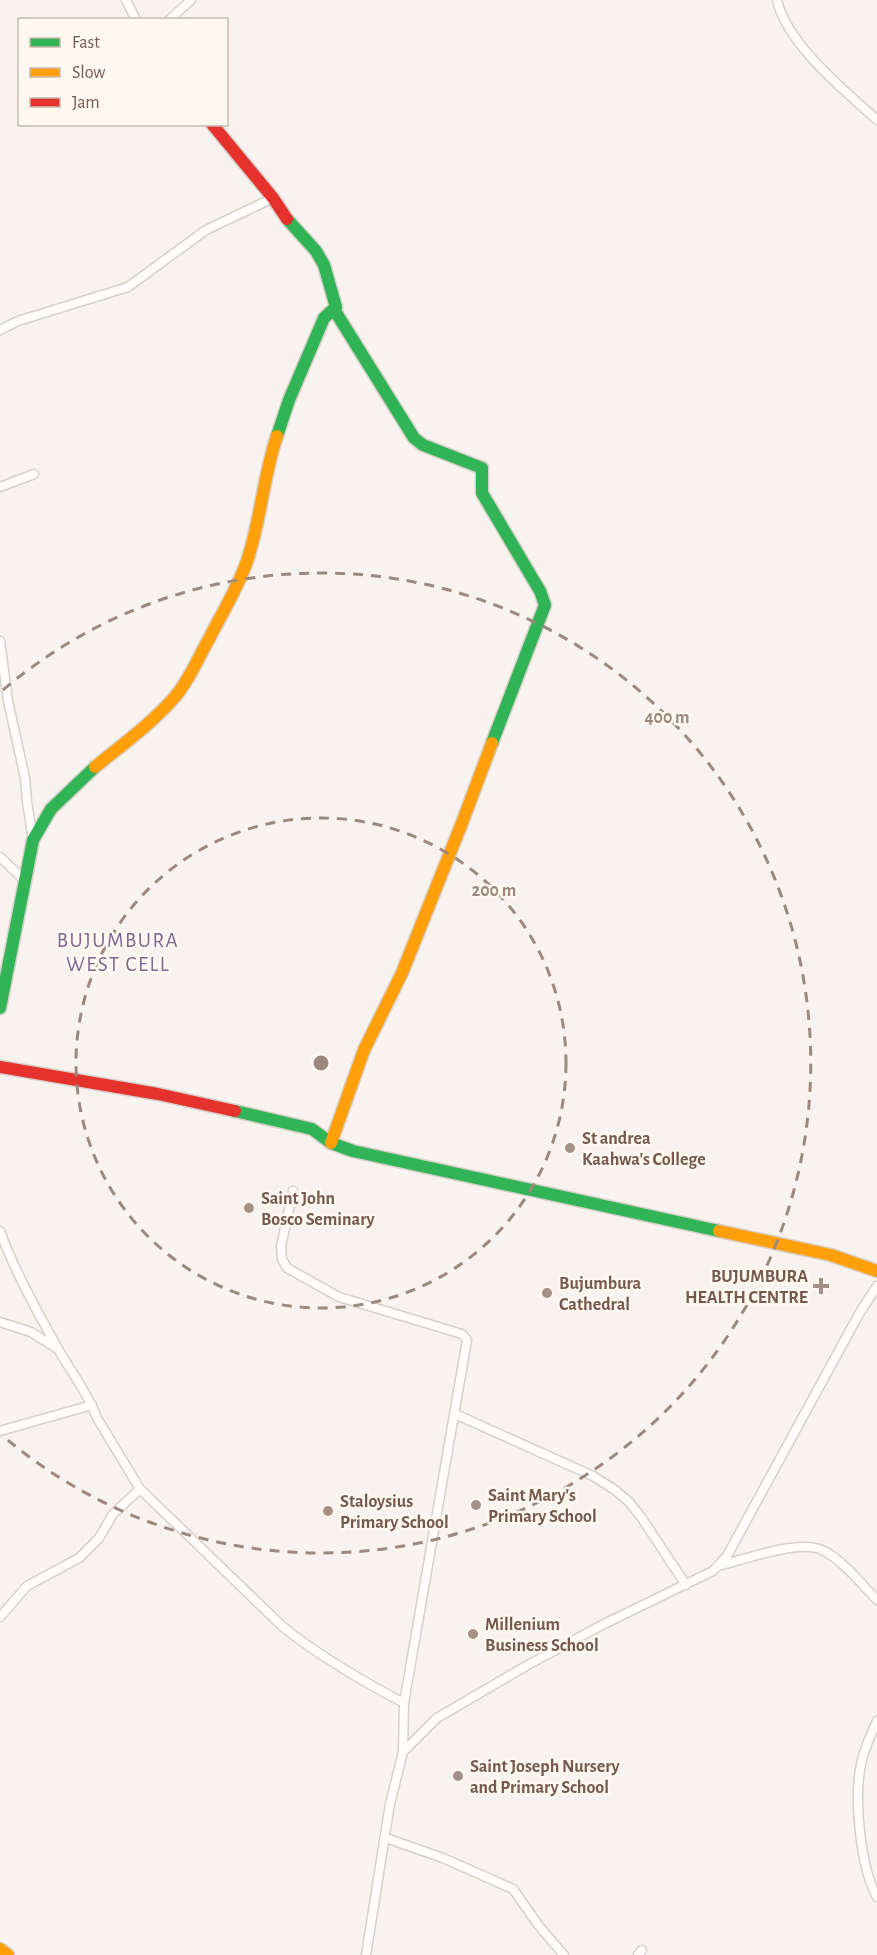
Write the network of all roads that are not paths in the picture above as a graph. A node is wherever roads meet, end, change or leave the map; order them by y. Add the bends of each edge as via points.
1 (126, 0) edge
2 (191, 0) edge
3 (777, 0) edge
4 (135, 18) edge
5 (171, 18) edge
6 (877, 120) edge
7 (214, 126) edge
8 (273, 198) junction
9 (336, 307) junction
10 (0, 330) edge
11 (34, 474) dead end
12 (0, 487) edge
13 (0, 641) edge
14 (33, 840) junction
15 (0, 856) edge
16 (24, 880) junction
17 (0, 1008) edge
18 (0, 1067) edge
19 (331, 1143) junction
20 (293, 1191) dead end
21 (0, 1231) edge
22 (877, 1271) edge
23 (877, 1286) edge
24 (0, 1322) edge
25 (59, 1350) junction
26 (92, 1405) junction
27 (455, 1414) junction
28 (0, 1431) edge
29 (140, 1489) junction
30 (718, 1566) junction
31 (686, 1585) junction
32 (877, 1600) edge
33 (0, 1617) edge
34 (404, 1703) junction
35 (877, 1721) edge
36 (403, 1752) junction
37 (386, 1838) junction
38 (877, 1898) edge
39 (0, 1949) edge
40 (8, 1955) edge
41 (366, 1955) edge
42 (564, 1955) edge

1 - 4 street
2 - 5 street
3 - 6 street via 793,36
7 - 8 street
8 - 9 street via 316,251
8 - 10 street via 206,230 128,287
9 - 14 street via 324,318 289,400 247,561 188,678 157,717 51,809
9 - 19 street via 414,438 482,468 482,493 545,605 402,973 364,1050
11 - 12 street
13 - 14 street
14 - 16 street
15 - 16 street
16 - 17 street
18 - 19 street via 158,1094 298,1125 312,1129
19 - 22 street via 831,1255
20 - 27 street via 281,1246 287,1268 339,1297 465,1337 467,1345
21 - 25 street
23 - 30 street
24 - 25 street via 31,1332
25 - 26 street
26 - 28 street
26 - 29 street
27 - 31 street via 593,1476 615,1490 641,1517
27 - 34 street
29 - 33 street via 113,1514 99,1538 80,1558 27,1586
29 - 34 street via 283,1627 308,1647
30 - 31 street
30 - 32 street via 796,1546 817,1548 837,1559
31 - 36 street via 602,1625 437,1718
34 - 36 street
35 - 38 street via 861,1763 859,1823 868,1877
36 - 37 street
37 - 41 street
37 - 42 street via 513,1889
39 - 40 street

